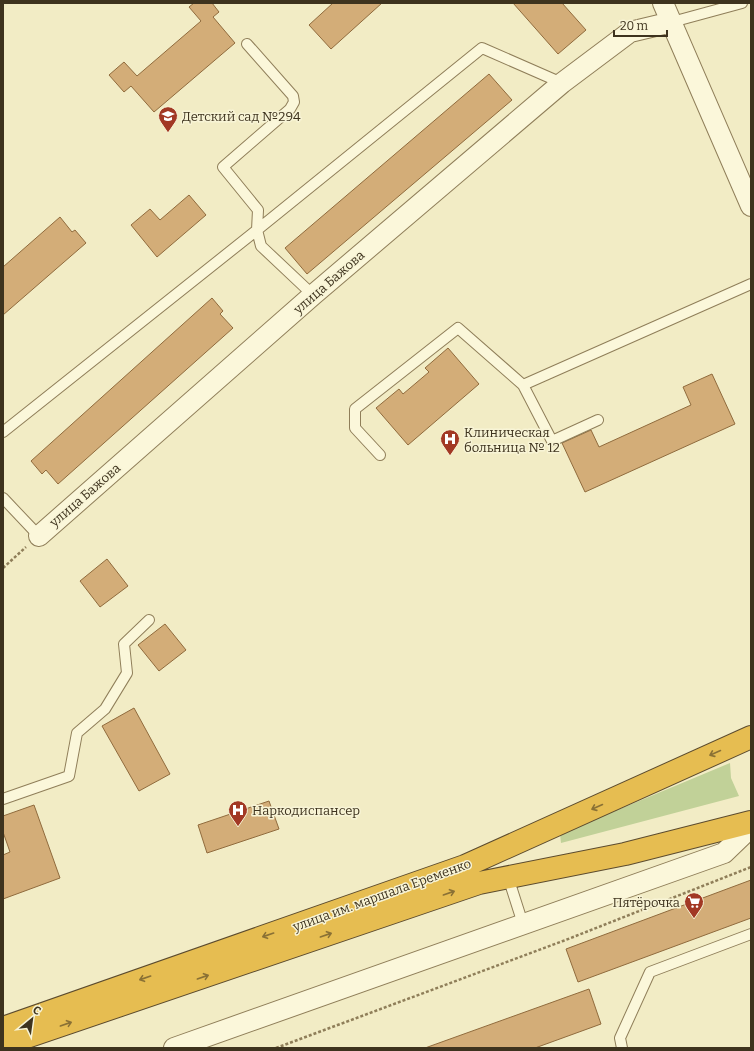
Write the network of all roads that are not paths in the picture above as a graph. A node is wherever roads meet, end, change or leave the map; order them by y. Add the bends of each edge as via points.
1 (663, 3) edge
2 (742, 3) edge
3 (672, 22) junction
4 (247, 44) dead end
5 (562, 83) junction
6 (751, 206) edge
7 (257, 230) junction
8 (751, 284) edge
9 (313, 295) junction
10 (523, 385) junction
11 (598, 420) dead end
12 (3, 432) edge
13 (380, 455) dead end
14 (3, 498) edge
15 (39, 536) joint
16 (149, 620) dead end
17 (751, 737) edge
18 (3, 799) edge
19 (751, 822) edge
20 (751, 827) edge
21 (508, 877) junction
22 (523, 924) junction
23 (751, 934) edge
24 (3, 1028) edge
25 (3, 1046) edge
26 (174, 1048) edge
27 (622, 1048) edge

1 - 3 street
2 - 3 lane
3 - 5 street, улица Бажова via 630,32
3 - 6 street
4 - 7 lane via 293,96 294,102 290,109 223,167 258,210
5 - 7 lane via 482,48
5 - 9 street, улица Бажова
7 - 9 lane via 261,246
7 - 12 lane
8 - 10 lane
9 - 15 street, улица Бажова
10 - 11 lane via 552,441
10 - 13 lane via 458,328 356,408 355,428
14 - 15 lane
16 - 18 lane via 124,644 127,673 105,709 76,732 68,776
17 -> 24 highway, улица им. маршала Еременко via 465,866
19 - 21 highway, улица им. маршала Еременко via 626,854
20 - 22 street via 724,853
21 - 22 lane
25 -> 21 highway, улица им. маршала Еременко via 471,886
22 - 26 street
23 - 27 lane via 650,972 620,1038

